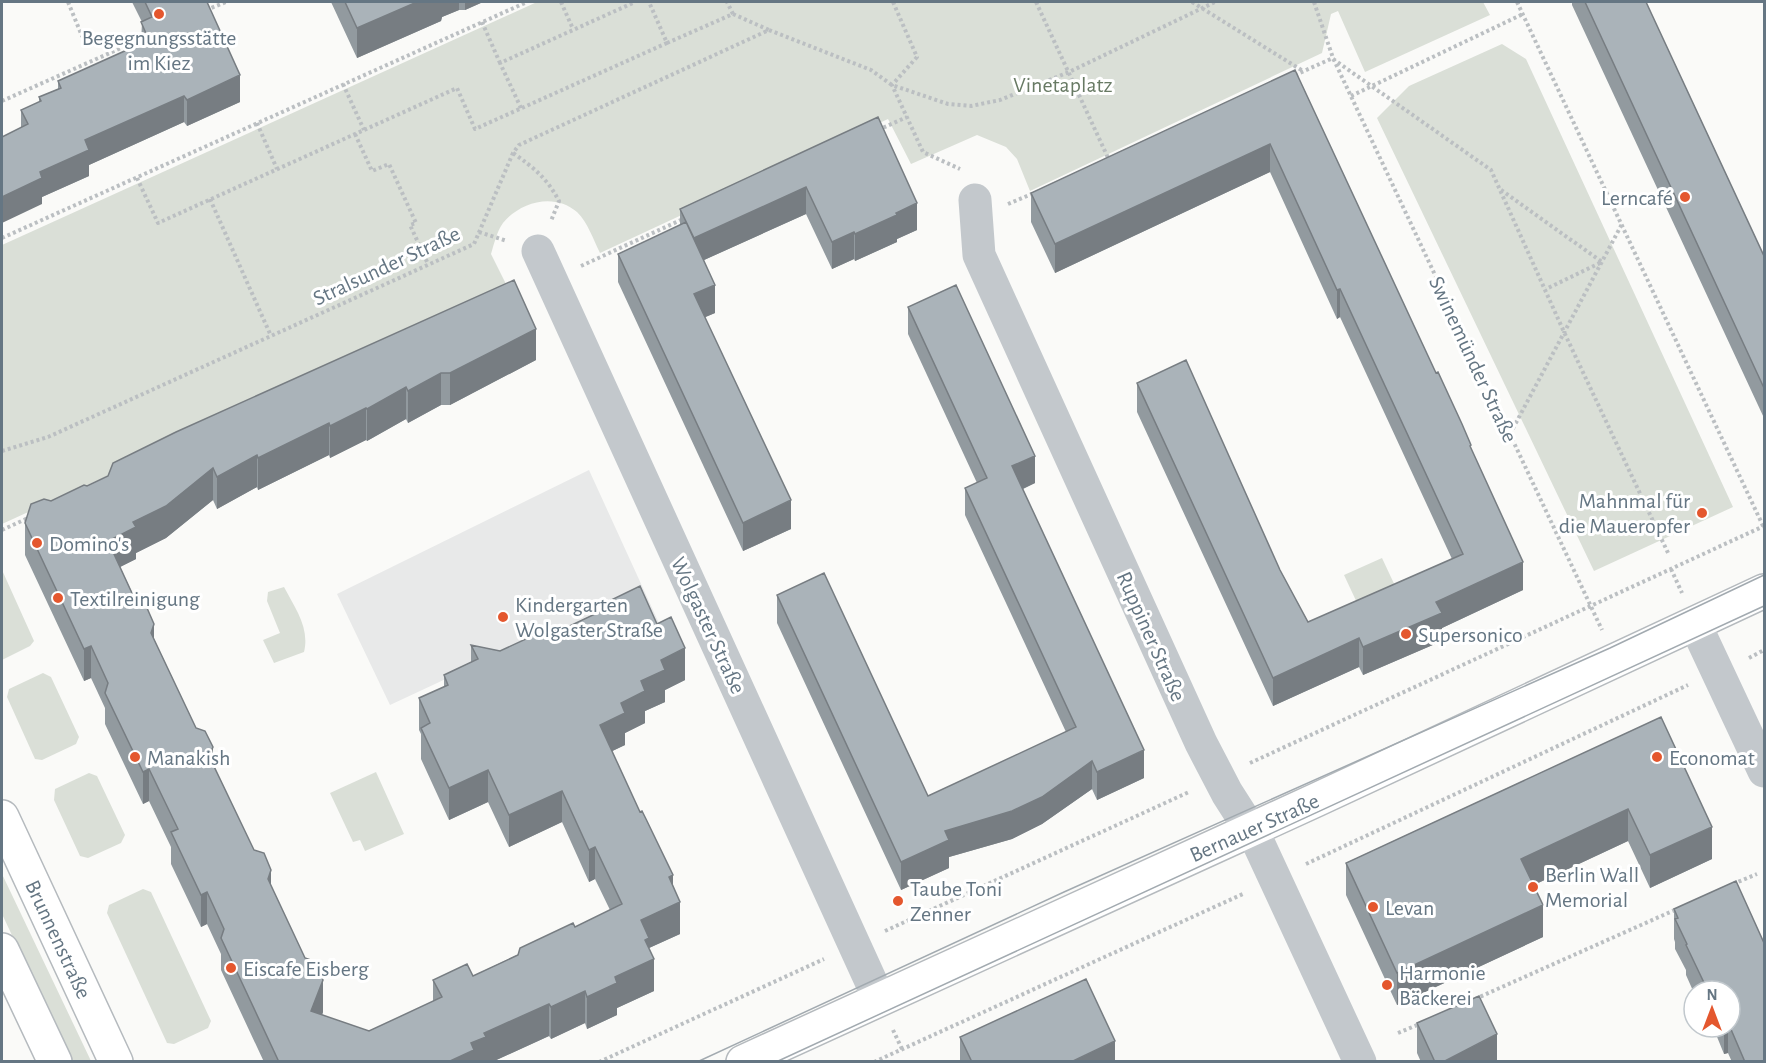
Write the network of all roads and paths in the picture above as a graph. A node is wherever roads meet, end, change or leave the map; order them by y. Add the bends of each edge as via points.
1 (68, 2) edge
2 (225, 2) edge
3 (527, 2) edge
4 (561, 2) edge
5 (635, 2) edge
6 (649, 2) edge
7 (727, 2) edge
8 (893, 2) edge
9 (1036, 2) edge
10 (1192, 2) edge
11 (1215, 2) edge
12 (1314, 2) edge
13 (1517, 2) edge
14 (1202, 8) junction
15 (204, 11) edge
16 (733, 14) junction
17 (1523, 14) junction
18 (482, 22) junction
19 (573, 29) junction
20 (769, 30) junction
21 (152, 34) edge
22 (667, 43) junction
23 (131, 44) junction
24 (1333, 58) junction
25 (500, 63) junction
26 (1303, 71) junction
27 (1069, 72) junction
28 (1293, 76) edge
29 (343, 84) junction
30 (892, 85) junction
31 (1372, 86) junction
32 (1350, 96) junction
33 (2, 101) edge
34 (520, 108) junction
35 (907, 117) junction
36 (257, 123) junction
37 (364, 130) junction
38 (875, 132) edge
39 (355, 134) junction
40 (513, 153) junction
41 (1120, 157) edge
42 (1110, 162) junction
43 (1099, 166) edge
44 (960, 168) dead end
45 (277, 169) junction
46 (137, 178) junction
47 (1500, 190) junction
48 (1037, 192) edge
49 (210, 199) junction
50 (975, 209) joint
51 (685, 218) edge
52 (1622, 224) junction
53 (2, 238) edge
54 (1602, 262) junction
55 (428, 265) junction
56 (544, 265) junction
57 (1546, 289) junction
58 (1564, 332) junction
59 (271, 336) junction
60 (1510, 435) junction
61 (2, 451) edge
62 (35, 515) edge
63 (1764, 527) edge
64 (2, 530) edge
65 (1669, 555) dead end
66 (1764, 591) edge
67 (1591, 606) junction
68 (1695, 624) junction
69 (1616, 661) junction
70 (1693, 683) dead end
71 (1244, 766) dead end
72 (1764, 771) edge
73 (1200, 787) dead end
74 (2, 817) edge
75 (1250, 829) junction
76 (1306, 864) dead end
77 (1757, 874) dead end
78 (1725, 888) edge
79 (1251, 890) dead end
80 (1683, 907) edge
81 (884, 931) dead end
82 (2, 950) edge
83 (827, 957) dead end
84 (879, 999) junction
85 (1474, 999) edge
86 (1431, 1019) edge
87 (1398, 1033) dead end
88 (55, 1062) edge
89 (116, 1062) edge
90 (599, 1062) edge
91 (743, 1062) edge
92 (874, 1062) edge
93 (1360, 1062) edge

1 - 23 path via 82,36
2 - 15 path
3 - 18 path
4 - 19 path
5 - 19 path
6 - 22 path
7 - 16 path
8 - 30 path via 917,57
9 - 27 path
10 - 14 path
11 - 14 path
12 - 24 path
13 - 17 path
14 - 26 path
14 - 27 path
16 - 20 path
16 - 22 path
17 - 31 path
17 - 52 path
18 - 25 path
18 - 29 path
19 - 25 path
20 - 30 path via 871,70
20 - 40 path via 519,145
21 - 23 path
22 - 34 path
23 - 33 path
24 - 26 path
24 - 31 path
24 - 32 path, Swinemünder Straße
25 - 34 path
26 - 28 path
27 - 30 path via 1000,100 971,106 948,104
27 - 42 path
29 - 36 path
29 - 37 path
30 - 35 path
31 - 32 path
31 - 47 path via 1491,170
32 - 60 path, Swinemünder Straße
34 - 37 path via 475,129 457,88
35 - 38 path
35 - 44 path via 923,152
36 - 45 path
36 - 46 path
37 - 39 path
39 - 45 path
39 - 55 path via 372,171 389,164 416,223 410,225
40 - 55 path, Stralsunder Straße via 474,244
40 - 56 path via 540,172 559,201
41 - 42 path
42 - 43 path
45 - 49 path
46 - 49 path via 158,223
46 - 53 path
47 - 54 path
47 - 57 path
48 - 50 path
49 - 59 path
50 - 75 street, Ruppiner Straße via 979,255 1201,743
51 - 56 path
52 - 54 path
52 - 63 path
54 - 57 path
54 - 58 path
55 - 59 path, Stralsunder Straße
56 - 84 street, Wolgaster Straße
57 - 58 path
58 - 60 path
58 - 65 path
59 - 61 path, Stralsunder Straße via 48,437
60 - 67 path, Swinemünder Straße
62 - 64 path
63 - 67 path
66 - 68 main road, Bernauer Straße
67 - 69 path, Swinemünder Straße
67 - 71 path
68 - 69 main road, Bernauer Straße
68 - 72 street
69 - 75 main road, Bernauer Straße
70 - 76 path
73 - 81 path
74 - 89 main road, Brunnenstraße
75 - 84 main road, Bernauer Straße
75 - 93 street, Ruppiner Straße
77 - 78 path
79 - 92 path
80 - 85 path
82 - 88 main road
83 - 90 path
84 - 91 main road, Bernauer Straße
86 - 87 path

